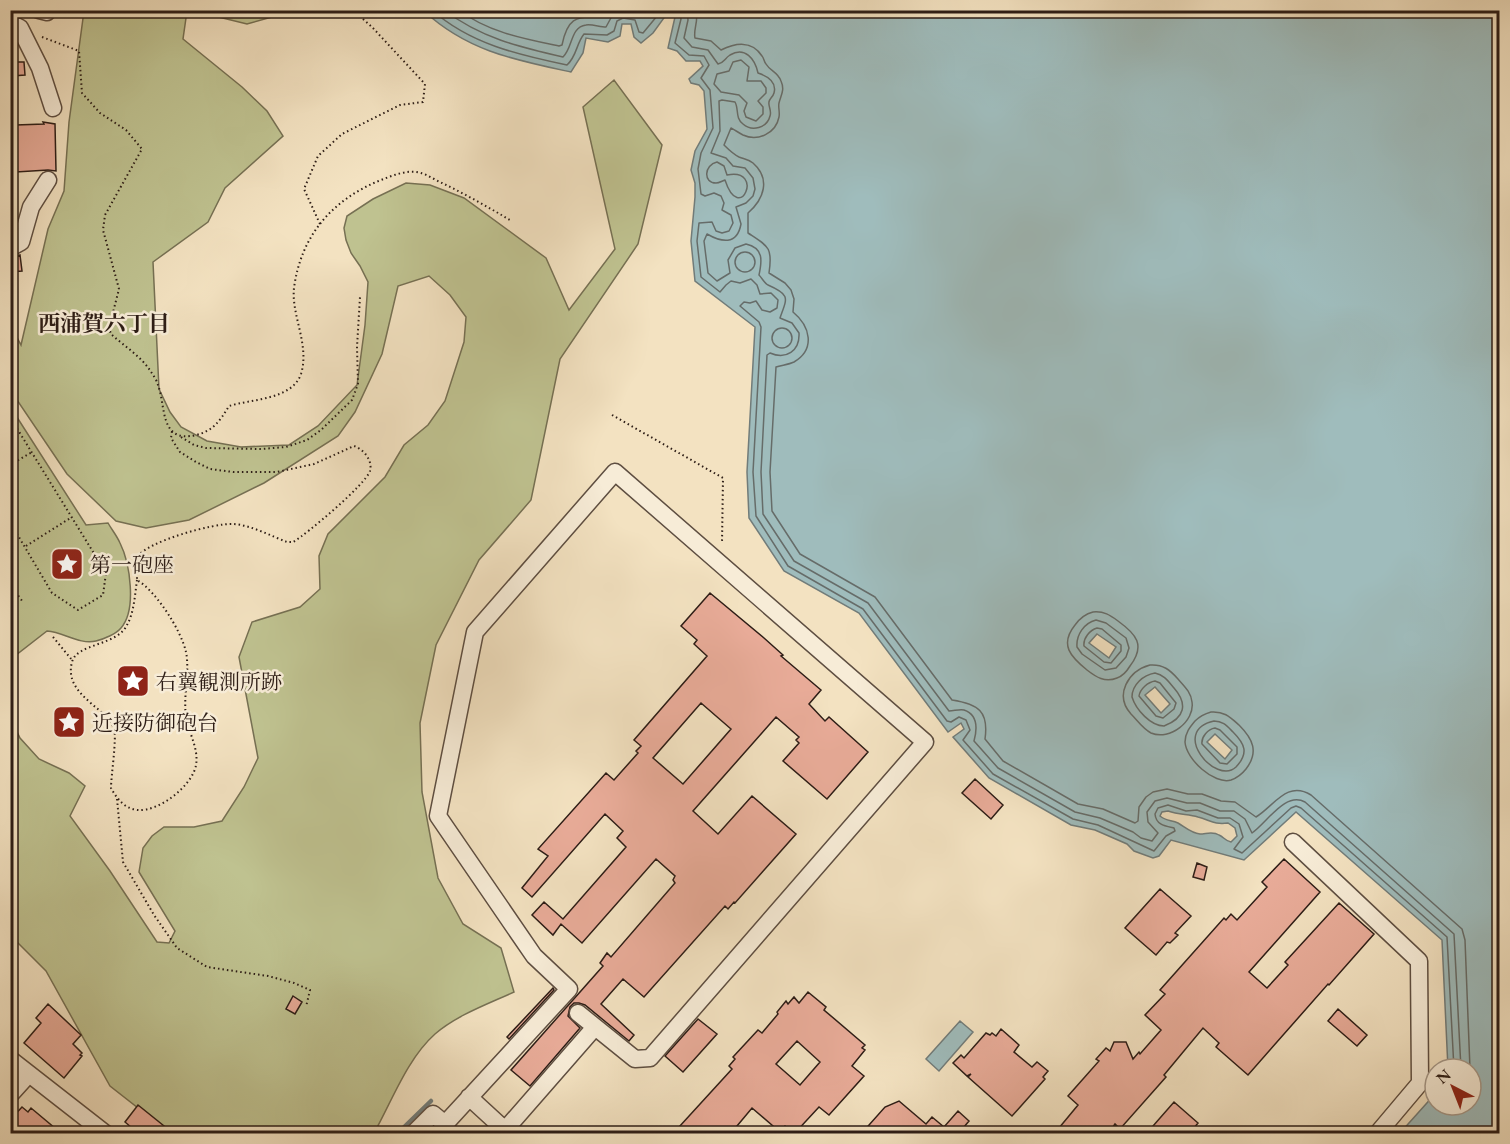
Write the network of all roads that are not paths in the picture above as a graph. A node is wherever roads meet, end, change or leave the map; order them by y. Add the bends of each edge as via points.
1 (15, 26) edge
2 (52, 108) dead end
3 (48, 180) dead end
4 (10, 248) edge
5 (1293, 842) dead end
6 (578, 1013) dead end
7 (595, 1027) junction
8 (10, 1059) edge
9 (28, 1074) junction
10 (10, 1095) edge
11 (470, 1097) junction
12 (106, 1134) edge
13 (413, 1134) edge
14 (1377, 1134) edge

1 - 2 street via 40,68
3 - 4 street via 31,207 21,242
5 - 14 street via 1419,961 1420,1083
6 - 7 street
7 - 11 street via 505,1130
7 - 11 street via 634,1059 650,1058 925,742 615,472 476,632 438,816 534,956 569,989
8 - 9 street
9 - 10 street
9 - 12 street
11 - 13 street via 445,1124 433,1114

